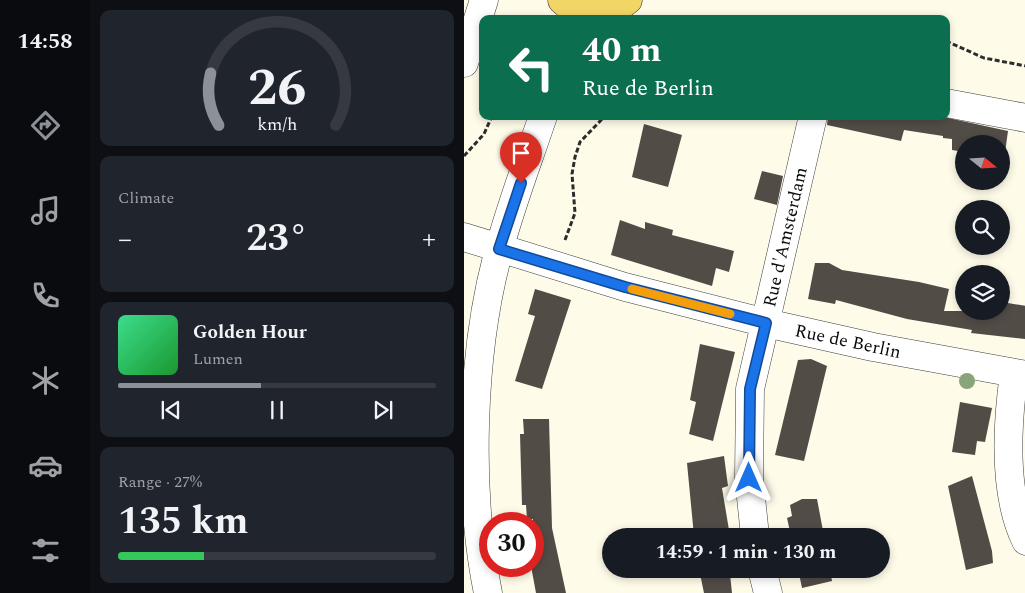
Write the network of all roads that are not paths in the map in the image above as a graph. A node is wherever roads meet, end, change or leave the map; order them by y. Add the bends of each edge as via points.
1 (484, 0) edge
2 (556, 0) edge
3 (562, 0) edge
4 (628, 0) edge
5 (479, 15) edge
6 (560, 15) edge
7 (595, 15) edge
8 (602, 15) edge
9 (479, 16) edge
10 (464, 63) edge
11 (950, 104) edge
12 (1025, 118) edge
13 (542, 120) edge
14 (811, 120) edge
15 (464, 238) edge
16 (499, 249) junction
17 (766, 323) junction
18 (1020, 375) edge
19 (754, 528) edge
20 (1025, 541) edge
21 (764, 578) edge
22 (488, 593) edge
23 (768, 593) edge

1 - 5 street
2 - 6 street
3 - 7 main road via 584,13
4 - 8 main road
9 - 10 street
11 - 12 street
13 - 16 street
14 - 17 street, Rue d'Amsterdam
15 - 16 street, Rue de Berlin
16 - 17 street, Rue de Berlin via 625,287
16 - 22 street via 488,299 476,390 476,483 481,560
17 - 18 street, Rue de Berlin
17 - 19 street, Rue d'Amsterdam via 750,389 749,478
18 - 20 street via 1009,414 1008,451 1014,500
21 - 23 street

